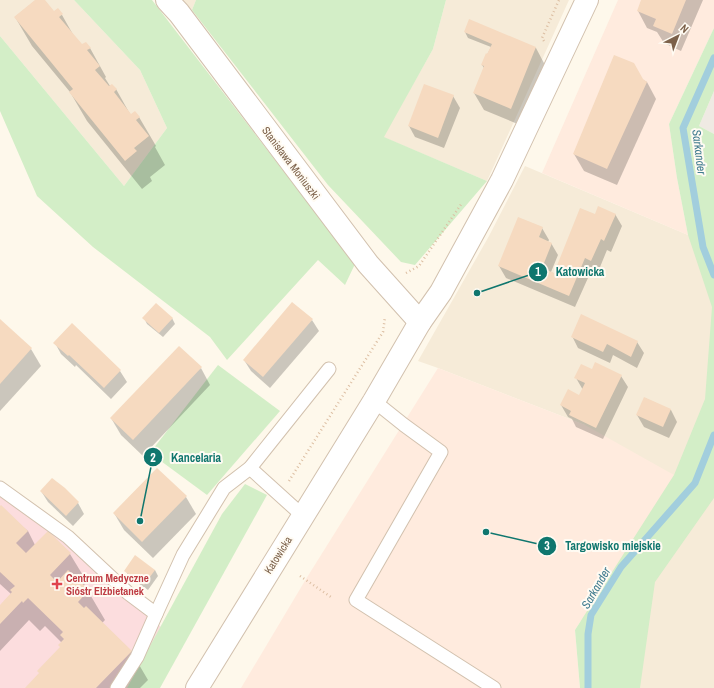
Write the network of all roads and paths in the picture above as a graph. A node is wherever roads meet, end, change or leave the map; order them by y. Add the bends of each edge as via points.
1 (167, 0) edge
2 (559, 0) edge
3 (587, 0) edge
4 (544, 42) dead end
5 (463, 201) dead end
6 (404, 274) dead end
7 (386, 313) dead end
8 (420, 322) junction
9 (329, 369) dead end
10 (374, 401) junction
11 (250, 468) junction
12 (0, 488) edge
13 (280, 496) junction
14 (303, 516) junction
15 (300, 576) dead end
16 (331, 597) dead end
17 (156, 614) junction
18 (117, 688) edge
19 (196, 688) edge
20 (494, 688) edge

1 - 8 street, Stanisława Moniuszki via 368,264
2 - 4 path via 542,38
3 - 8 street, Katowicka via 502,180 441,292
5 - 6 path via 419,266
7 - 13 path via 383,332
8 - 10 street, Katowicka
9 - 11 lane
10 - 14 street, Katowicka
10 - 20 lane via 441,452 356,600
11 - 13 lane
11 - 17 lane via 224,488 183,555
12 - 17 lane via 68,537 128,593
13 - 14 lane
14 - 19 street, Katowicka
15 - 16 path
17 - 18 lane via 137,657

